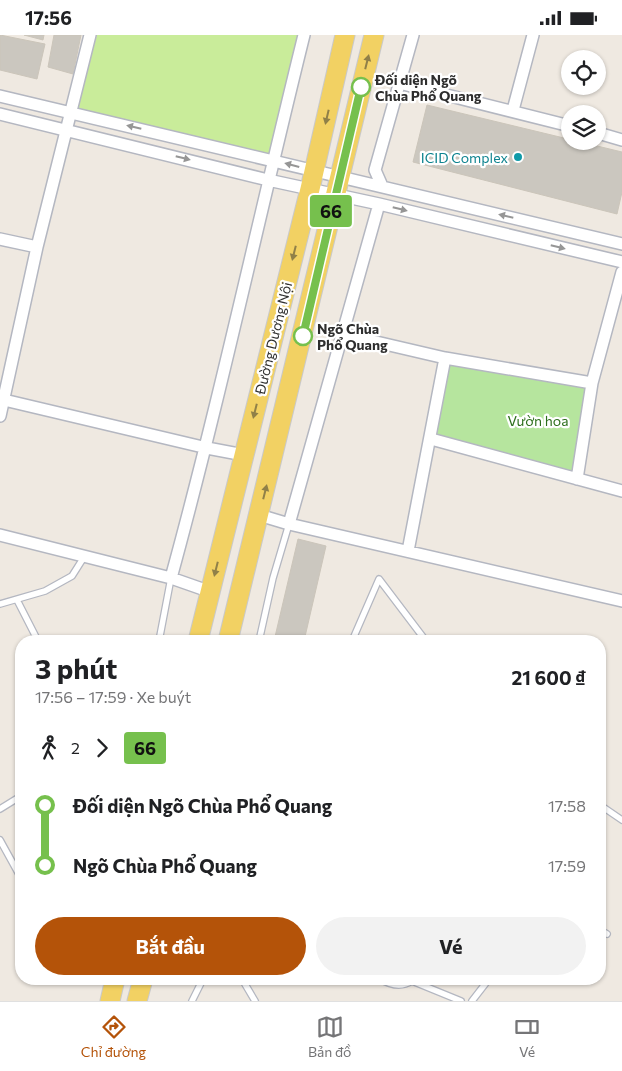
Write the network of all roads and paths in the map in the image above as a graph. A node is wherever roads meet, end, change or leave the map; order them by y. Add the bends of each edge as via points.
1 (90, 35) edge
2 (304, 35) edge
3 (345, 35) edge
4 (374, 35) edge
5 (413, 35) edge
6 (533, 35) edge
7 (399, 83) junction
8 (0, 96) edge
9 (513, 110) junction
10 (72, 113) junction
11 (0, 114) edge
12 (561, 123) edge
13 (65, 129) junction
14 (606, 135) edge
15 (622, 140) edge
16 (273, 160) junction
17 (314, 171) junction
18 (268, 180) junction
19 (337, 186) junction
20 (382, 186) junction
21 (310, 189) junction
22 (379, 204) junction
23 (0, 239) edge
24 (622, 244) edge
25 (37, 247) junction
26 (622, 263) edge
27 (622, 272) edge
28 (342, 334) junction
29 (444, 358) junction
30 (592, 383) junction
31 (4, 399) junction
32 (0, 416) edge
33 (431, 439) junction
34 (206, 448) junction
35 (244, 455) junction
36 (577, 479) junction
37 (622, 491) edge
38 (260, 515) junction
39 (289, 524) junction
40 (0, 535) edge
41 (408, 551) junction
42 (84, 557) junction
43 (171, 578) junction
44 (211, 592) junction
45 (17, 600) junction
46 (622, 601) edge
47 (0, 604) edge
48 (35, 635) edge
49 (160, 635) edge
50 (200, 635) edge
51 (230, 635) edge
52 (261, 635) edge
53 (355, 635) edge
54 (421, 635) edge
55 (15, 800) edge
56 (0, 809) edge
57 (606, 809) edge
58 (622, 820) edge
59 (0, 840) edge
60 (15, 867) edge
61 (114, 985) edge
62 (141, 985) edge
63 (200, 985) edge
64 (246, 985) edge
65 (424, 985) edge
66 (484, 985) edge
67 (110, 1001) edge
68 (137, 1001) edge
69 (193, 1001) edge
70 (255, 1001) edge
71 (461, 1001) edge
72 (472, 1001) edge

1 - 10 street
2 - 16 street
3 -> 17 main road, Đường Dương Nội
19 -> 4 main road, Đường Dương Nội
5 - 7 street
6 - 9 street
7 - 9 street
7 - 20 street via 375,170
8 - 10 street
9 - 12 street
10 - 13 street
16 -> 10 street
11 - 13 street
13 -> 18 street
13 - 25 street
14 - 15 street
17 -> 16 street
16 - 18 street
17 - 19 street
17 - 21 main road, Đường Dương Nội
18 - 21 street
18 - 34 street
19 - 20 street
19 - 21 street
19 - 22 street
38 -> 19 main road, Đường Dương Nội
24 -> 20 street
21 -> 35 main road, Đường Dương Nội
22 -> 26 street
22 - 28 street
23 - 25 street
25 - 31 street
27 - 30 street
28 - 29 street
28 - 39 street
29 - 30 street
29 - 33 street
30 - 36 street
31 - 32 street
31 - 34 street
33 - 36 street
33 - 41 street
34 - 35 street
34 - 43 street
35 -> 44 main road, Đường Dương Nội
36 - 37 street
38 - 39 street
38 - 51 main road, Đường Dương Nội
39 - 41 street
39 - 52 lane
40 - 42 street
41 - 46 street
42 - 43 street
42 - 45 lane via 72,575 45,591
43 - 44 street
43 - 49 lane
44 - 50 main road, Đường Dương Nội
45 - 47 lane
45 - 48 lane
53 - 54 lane via 379,579
55 - 56 lane
57 - 58 lane
59 - 60 lane
61 - 67 main road
62 - 68 main road
63 - 69 lane
64 - 70 lane
65 - 71 lane
66 - 72 lane

